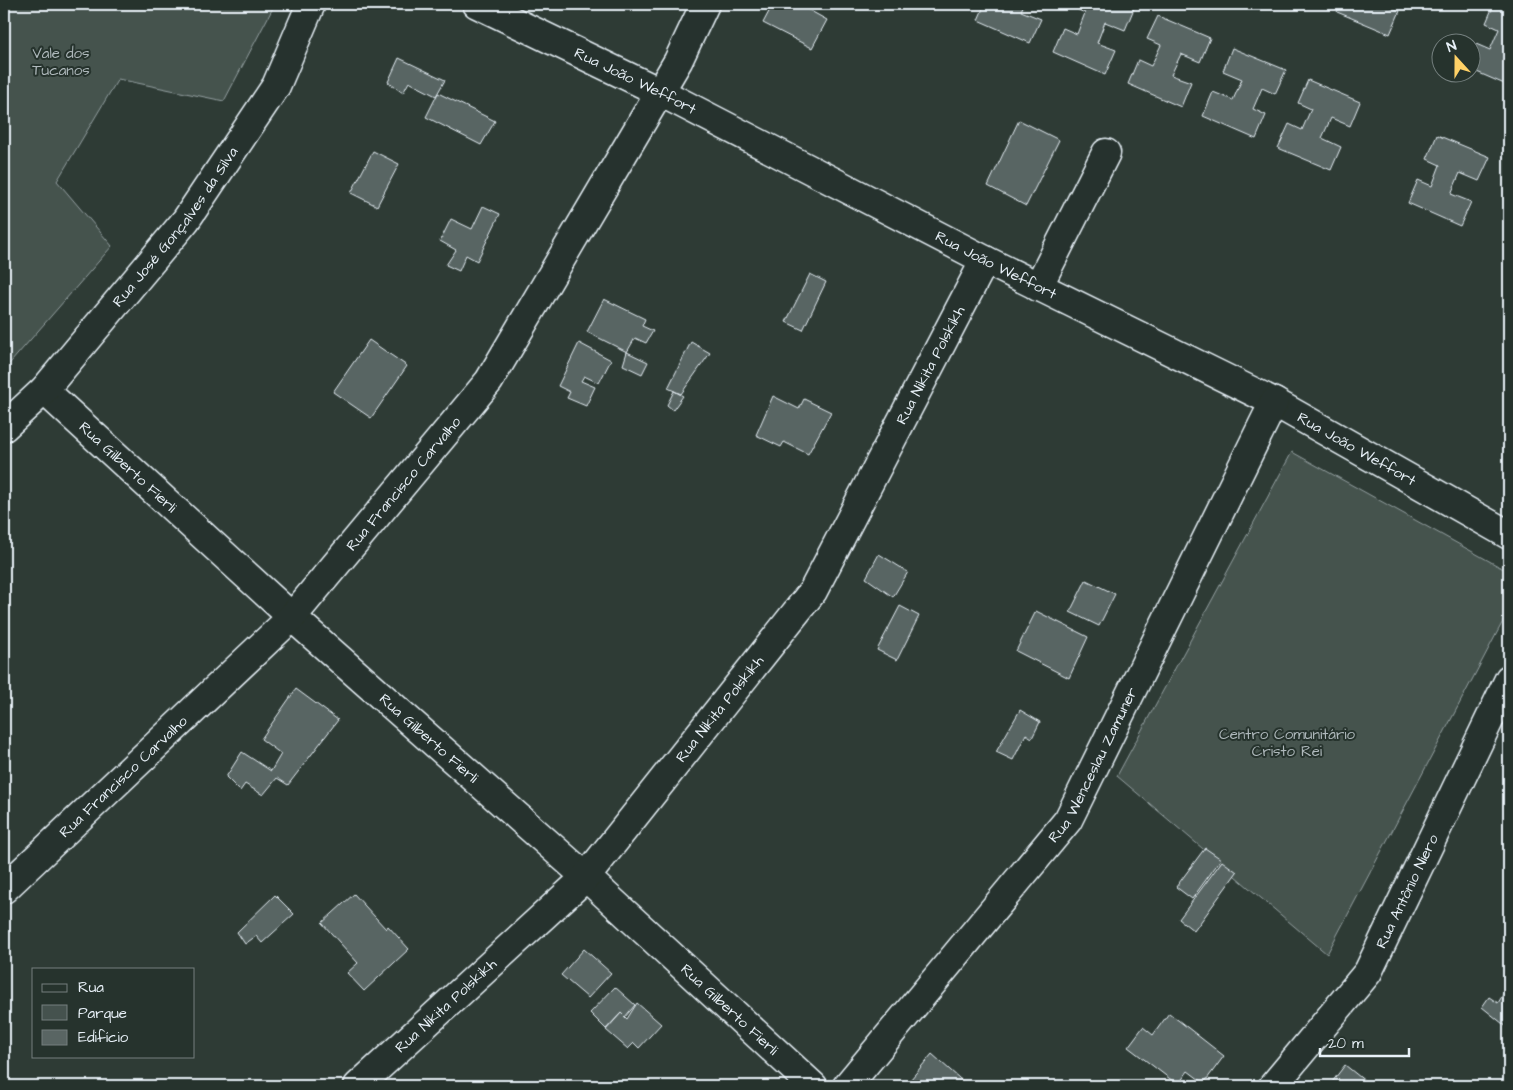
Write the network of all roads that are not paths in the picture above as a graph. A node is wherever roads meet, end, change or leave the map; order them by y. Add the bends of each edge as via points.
1 (311, 4) edge
2 (477, 4) edge
3 (705, 4) edge
4 (660, 92) junction
5 (1106, 153) dead end
6 (984, 260) junction
7 (1038, 287) junction
8 (44, 390) junction
9 (1274, 402) junction
10 (4, 427) edge
11 (1509, 535) edge
12 (292, 617) junction
13 (1509, 678) edge
14 (586, 877) junction
15 (4, 889) edge
16 (358, 1086) edge
17 (813, 1086) edge
18 (847, 1086) edge
19 (1273, 1086) edge

1 - 8 street, Rua José Gonçalves da Silva via 276,86 186,220
2 - 4 street, Rua João Weffort
3 - 4 street, Rua Francisco Carvalho
4 - 6 street, Rua João Weffort
4 - 12 street, Rua Francisco Carvalho via 489,381
5 - 7 street
6 - 7 street, Rua João Weffort
6 - 14 street, Rua Nikita Polskikh via 813,592
7 - 9 street, Rua João Weffort
8 - 10 street, Rua José Gonçalves da Silva
8 - 12 street, Rua Gilberto Fierli
9 - 11 street, Rua João Weffort
9 - 18 street, Rua Wenceslau Zamuner via 1068,820
12 - 14 street, Rua Gilberto Fierli
12 - 15 street, Rua Francisco Carvalho
13 - 19 street, Rua Antônio Niero via 1368,972
14 - 16 street, Rua Nikita Polskikh
14 - 17 street, Rua Gilberto Fierli

